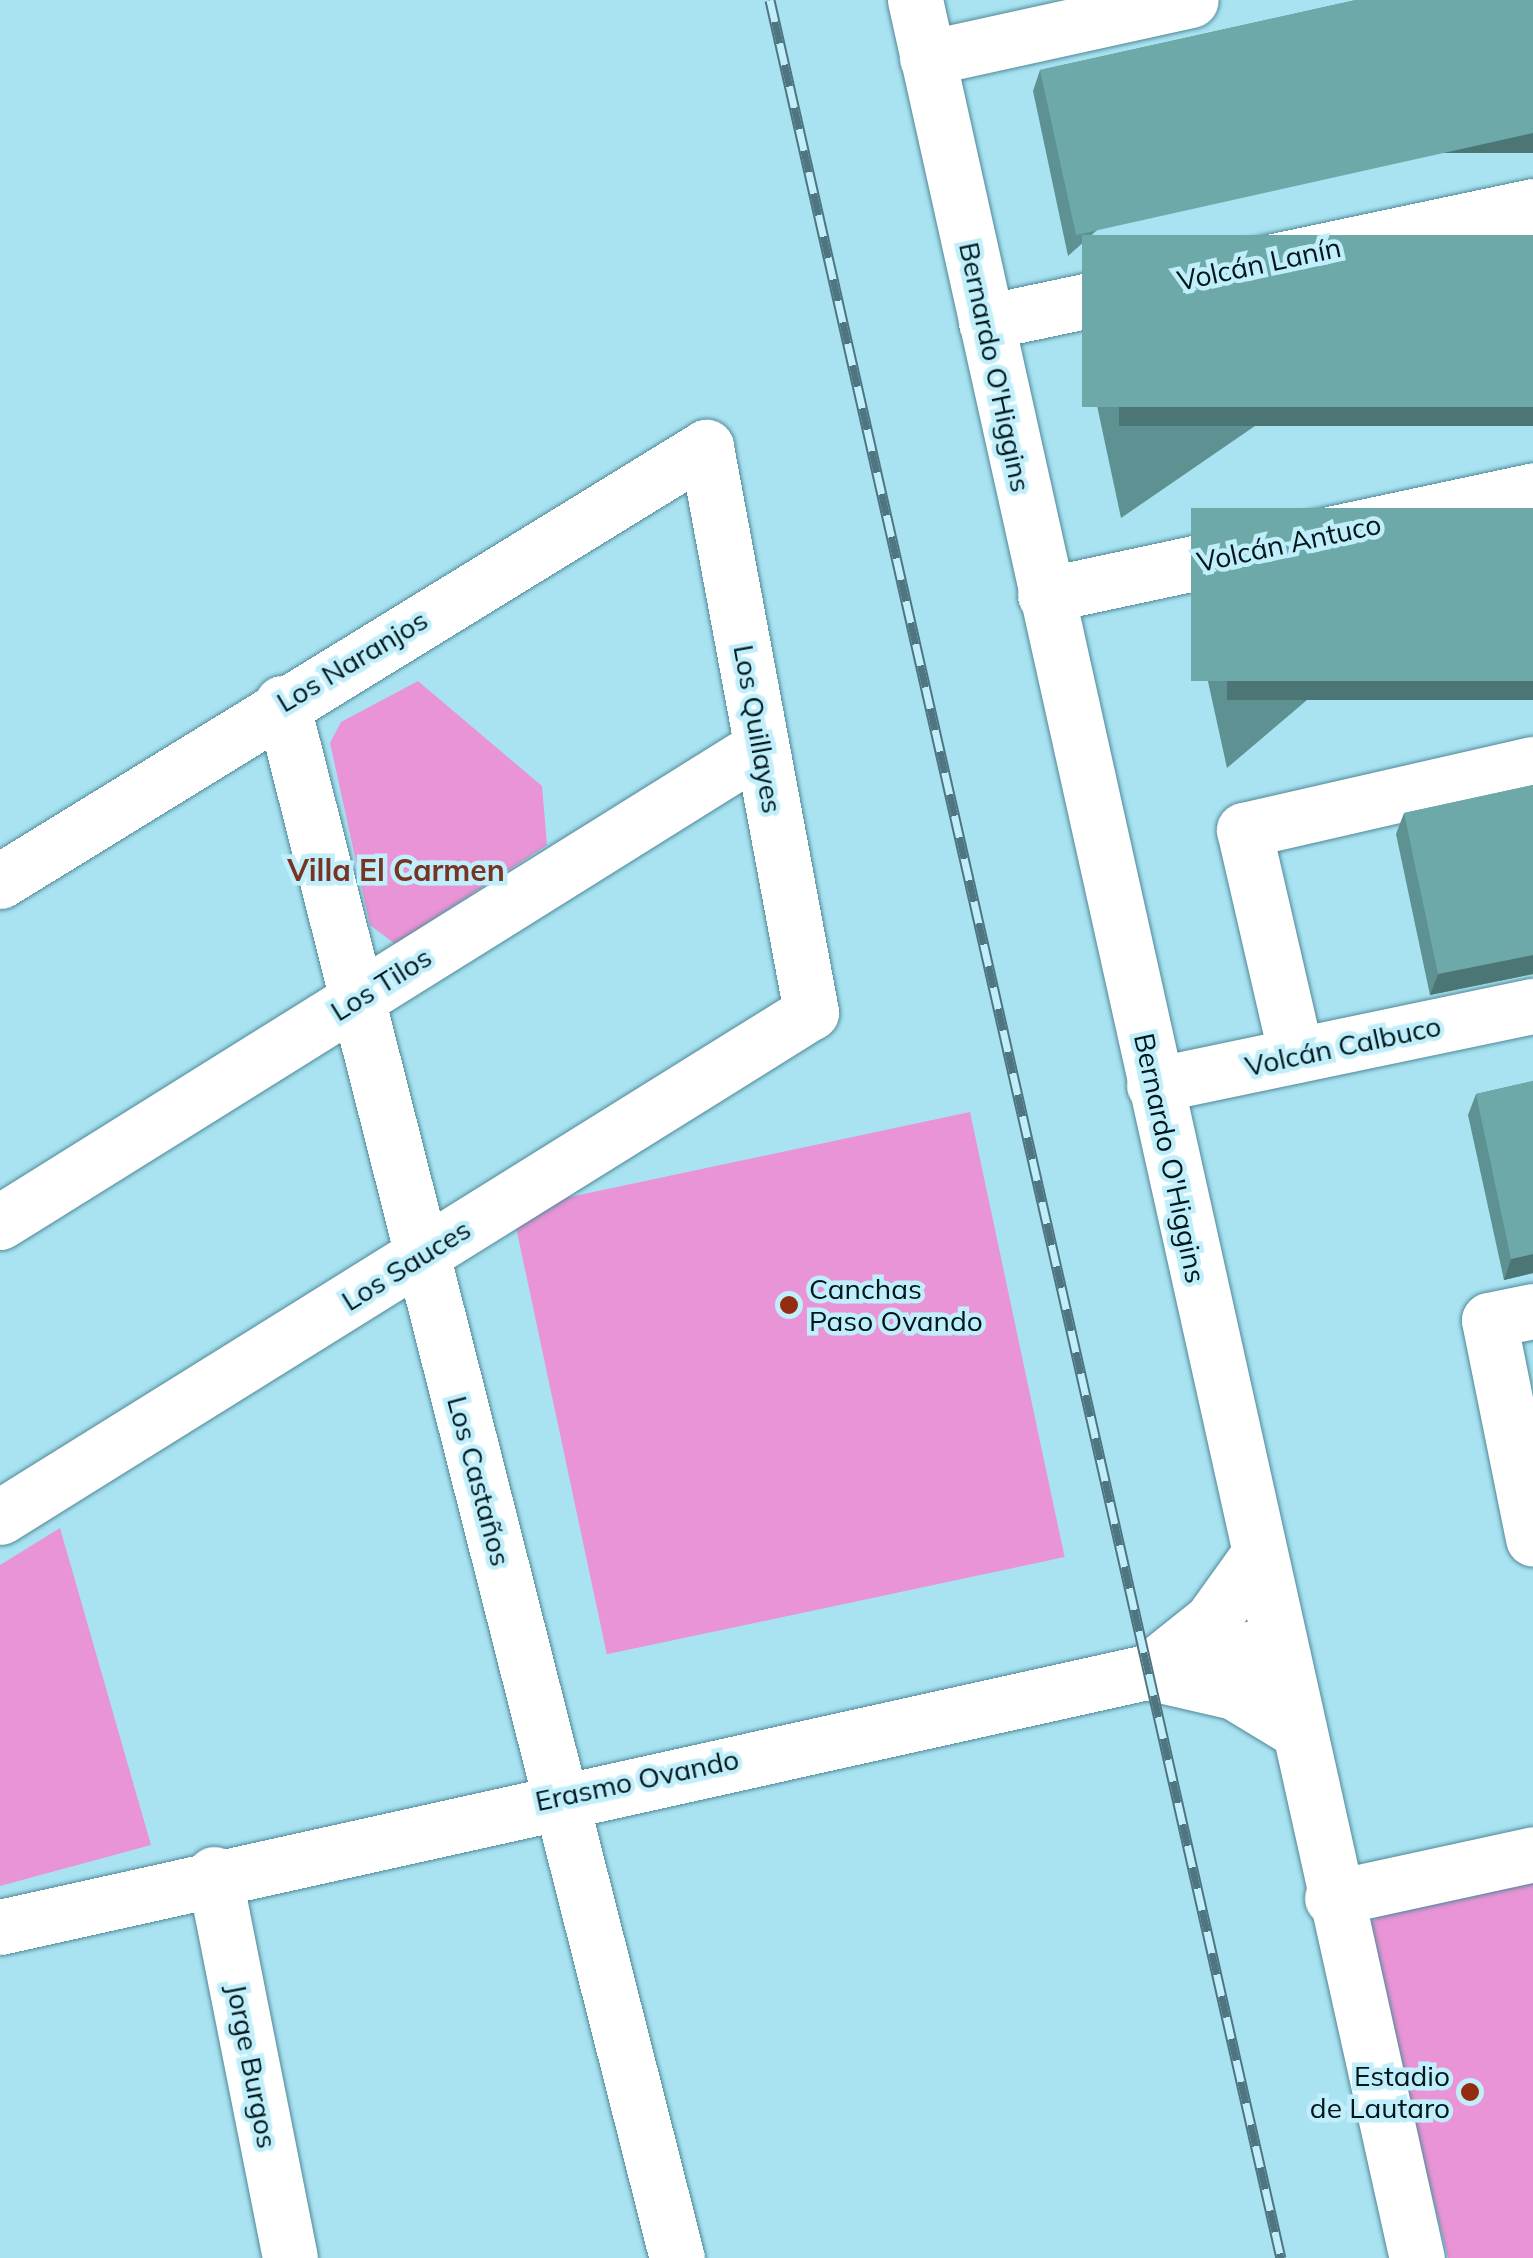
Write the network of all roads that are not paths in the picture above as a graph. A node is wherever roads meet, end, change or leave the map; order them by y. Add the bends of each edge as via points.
1 (914, 0) edge
2 (1191, 0) edge
3 (1099, 10) edge
4 (928, 58) junction
5 (1533, 206) edge
6 (986, 322) junction
7 (706, 446) joint
8 (1533, 490) edge
9 (1045, 594) junction
10 (282, 703) junction
11 (762, 747) junction
12 (1533, 764) edge
13 (0, 880) edge
14 (358, 998) junction
15 (1533, 1006) edge
16 (811, 1012) joint
17 (1296, 1055) junction
18 (1154, 1086) junction
19 (0, 1222) edge
20 (418, 1257) junction
21 (1511, 1316) edge
22 (0, 1517) edge
23 (1533, 1539) edge
24 (1257, 1556) junction
25 (1276, 1643) junction
26 (1147, 1672) junction
27 (1296, 1729) junction
28 (562, 1796) junction
29 (1533, 1854) edge
30 (214, 1874) junction
31 (1332, 1898) junction
32 (0, 1927) edge
33 (290, 2258) edge
34 (677, 2258) edge
35 (1416, 2258) edge

1 - 4 street, Bernardo O'Higgins
2 - 3 street
3 - 4 street
4 - 6 street, Bernardo O'Higgins
5 - 6 street, Volcán Lanín
6 - 9 street, Bernardo O'Higgins
7 - 10 street, Los Naranjos
7 - 11 street, Los Quillayes
8 - 9 street, Volcán Antuco
9 - 18 street, Bernardo O'Higgins
10 - 13 street, Los Naranjos
10 - 14 street, Los Castaños
11 - 14 street, Los Tilos
11 - 16 street, Los Quillayes
12 - 17 street via 1244,830
14 - 19 street, Los Tilos
14 - 20 street, Los Castaños
15 - 17 street, Volcán Calbuco
16 - 20 street, Los Sauces
17 - 18 street, Volcán Calbuco
18 - 24 street, Bernardo O'Higgins
20 - 22 street, Los Sauces
20 - 28 street, Los Castaños
21 - 23 street
24 - 25 street, Bernardo O'Higgins
24 - 26 street via 1211,1621
25 - 26 street, Erasmo Ovando
25 - 27 street, Bernardo O'Higgins
26 - 27 street via 1234,1692
26 - 28 street, Erasmo Ovando
27 - 31 street, Bernardo O'Higgins
28 - 30 street, Erasmo Ovando
28 - 34 street, Los Castaños
29 - 31 street
30 - 32 street, Erasmo Ovando
30 - 33 street, Jorge Burgos
31 - 35 street, Bernardo O'Higgins

